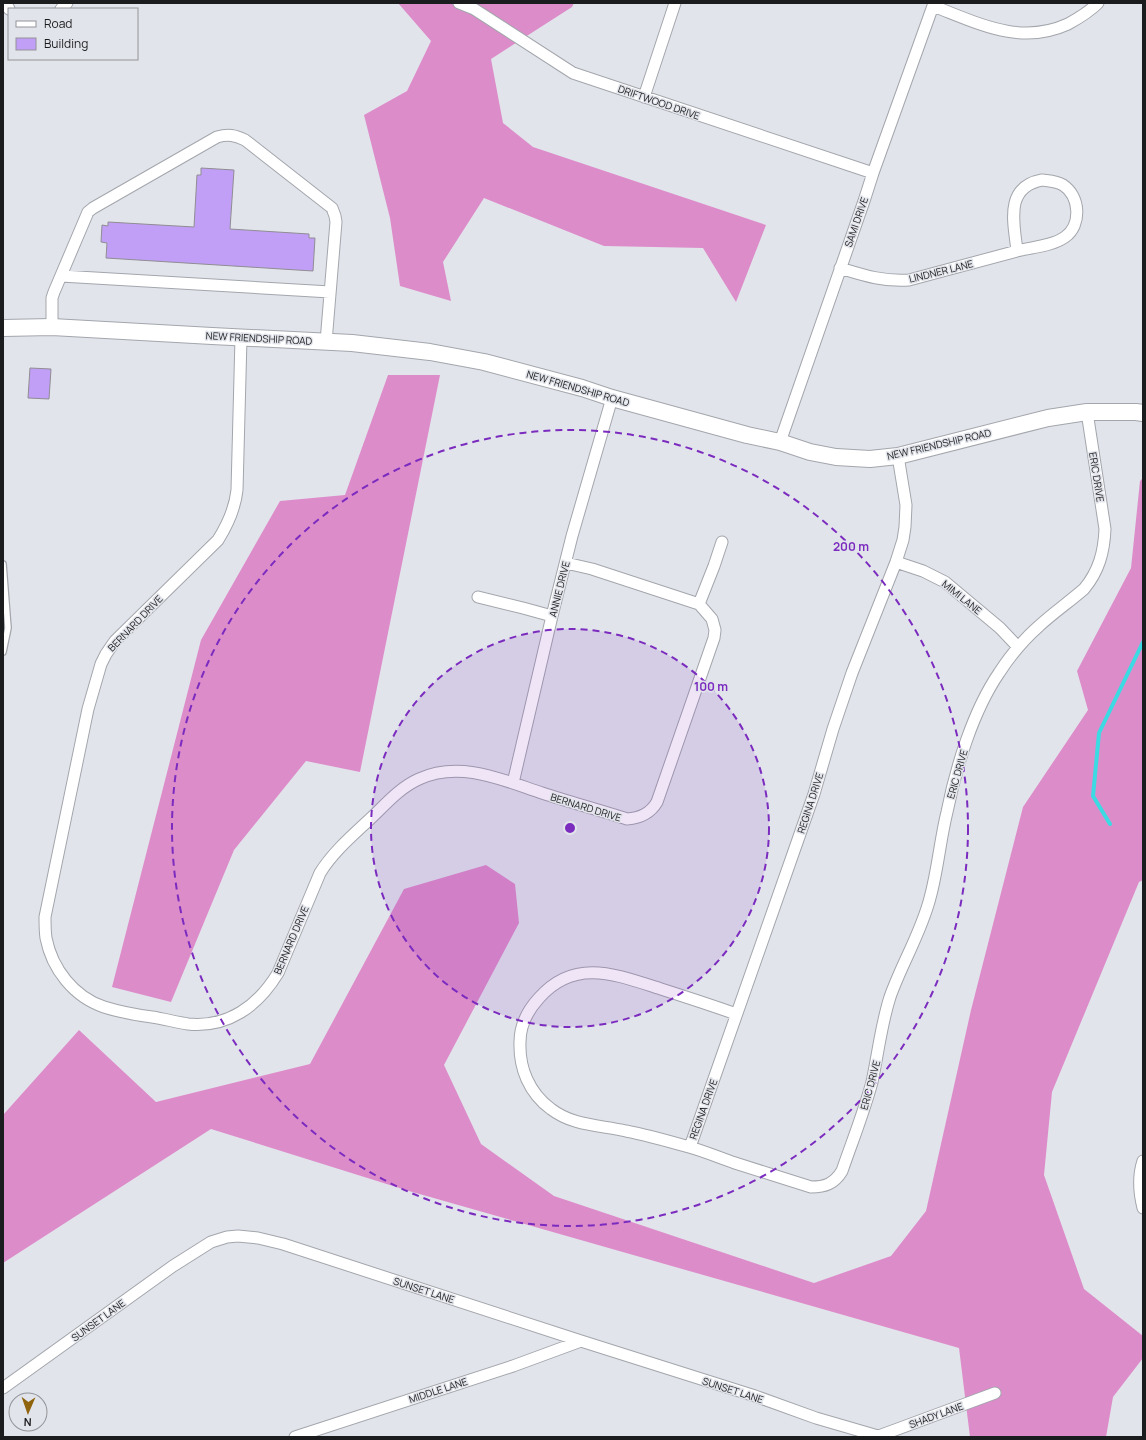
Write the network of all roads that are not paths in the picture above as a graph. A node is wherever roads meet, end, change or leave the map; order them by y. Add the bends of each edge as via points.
1 (459, 3) edge
2 (675, 3) edge
3 (1098, 3) edge
4 (933, 5) edge
5 (644, 97) junction
6 (872, 173) junction
7 (1017, 251) junction
8 (840, 268) junction
9 (61, 276) junction
10 (330, 292) junction
11 (52, 327) junction
12 (3, 328) edge
13 (241, 338) junction
14 (326, 342) junction
15 (612, 398) junction
16 (1087, 412) junction
17 (1143, 413) edge
18 (780, 442) junction
19 (898, 456) junction
20 (722, 542) dead end
21 (896, 562) junction
22 (566, 563) junction
23 (3, 564) edge
24 (478, 597) dead end
25 (699, 604) junction
26 (552, 616) junction
27 (1018, 647) junction
28 (3, 652) edge
29 (513, 783) junction
30 (736, 1014) junction
31 (690, 1147) junction
32 (1143, 1161) edge
33 (1143, 1208) edge
34 (581, 1341) junction
35 (3, 1388) edge
36 (995, 1393) dead end
37 (295, 1437) edge
38 (877, 1437) edge

1 - 5 street, DRIFTWOOD DRIVE via 474,9 573,73
2 - 5 street
3 - 4 street via 1084,15 1059,27 1022,33 992,28
4 - 6 street, SAMI DRIVE
5 - 6 street, DRIFTWOOD DRIVE
6 - 8 street, SAMI DRIVE
7 - 7 street, LINDNER LANE via 1013,208 1021,190 1042,180 1064,186 1077,210 1072,229 1057,241
7 - 8 street, LINDNER LANE via 909,280 876,279
8 - 18 street, SAMI DRIVE
9 - 10 street
9 - 10 street via 88,212 217,137 225,135 245,140 332,208 336,222
9 - 11 street via 52,298
10 - 14 street
11 - 12 street, NEW FRIENDSHIP ROAD
11 - 13 street, NEW FRIENDSHIP ROAD
13 - 14 street, NEW FRIENDSHIP ROAD
13 - 29 street, BERNARD DRIVE via 235,501 230,520 218,540 115,641 101,664 88,709 46,910 46,936 54,963 81,995 104,1007 188,1024 218,1022 237,1015 257,1001 270,987 325,865 400,791 420,778 454,771 475,772
14 - 15 street, NEW FRIENDSHIP ROAD via 430,352 484,362
15 - 18 street, NEW FRIENDSHIP ROAD
15 - 22 street, ANNIE DRIVE
16 - 17 street, NEW FRIENDSHIP ROAD
16 - 19 street, NEW FRIENDSHIP ROAD via 1048,418
16 - 27 street, ERIC DRIVE via 1105,529 1102,558 1084,589
18 - 19 street, NEW FRIENDSHIP ROAD via 836,457 870,459
19 - 21 street, REGINA DRIVE via 906,515 903,540
20 - 25 street
21 - 27 street, MIMI LANE via 945,582 1000,628
21 - 30 street, REGINA DRIVE via 852,673 814,794
22 - 25 street
22 - 26 street, ANNIE DRIVE
23 - 28 lane via 8,628
24 - 26 street
25 - 29 street, BERNARD DRIVE via 712,619 714,638 657,802 647,813 627,819
26 - 29 street, ANNIE DRIVE
27 - 31 street, ERIC DRIVE via 988,692 962,755 946,812 930,900 920,930 890,997 867,1098 838,1178 822,1187 811,1187
30 - 31 street, REGINA DRIVE
30 - 31 street, ERIC DRIVE via 617,975 582,973 554,984 543,993 527,1015 522,1028 520,1056 523,1070 538,1098 550,1109 579,1123 625,1130
32 - 33 street via 1140,1198
34 - 35 street, SUNSET LANE via 283,1244 238,1236 227,1237 203,1246
34 - 37 street, MIDDLE LANE via 513,1366
34 - 38 street, SUNSET LANE
36 - 38 street, SHADY LANE

